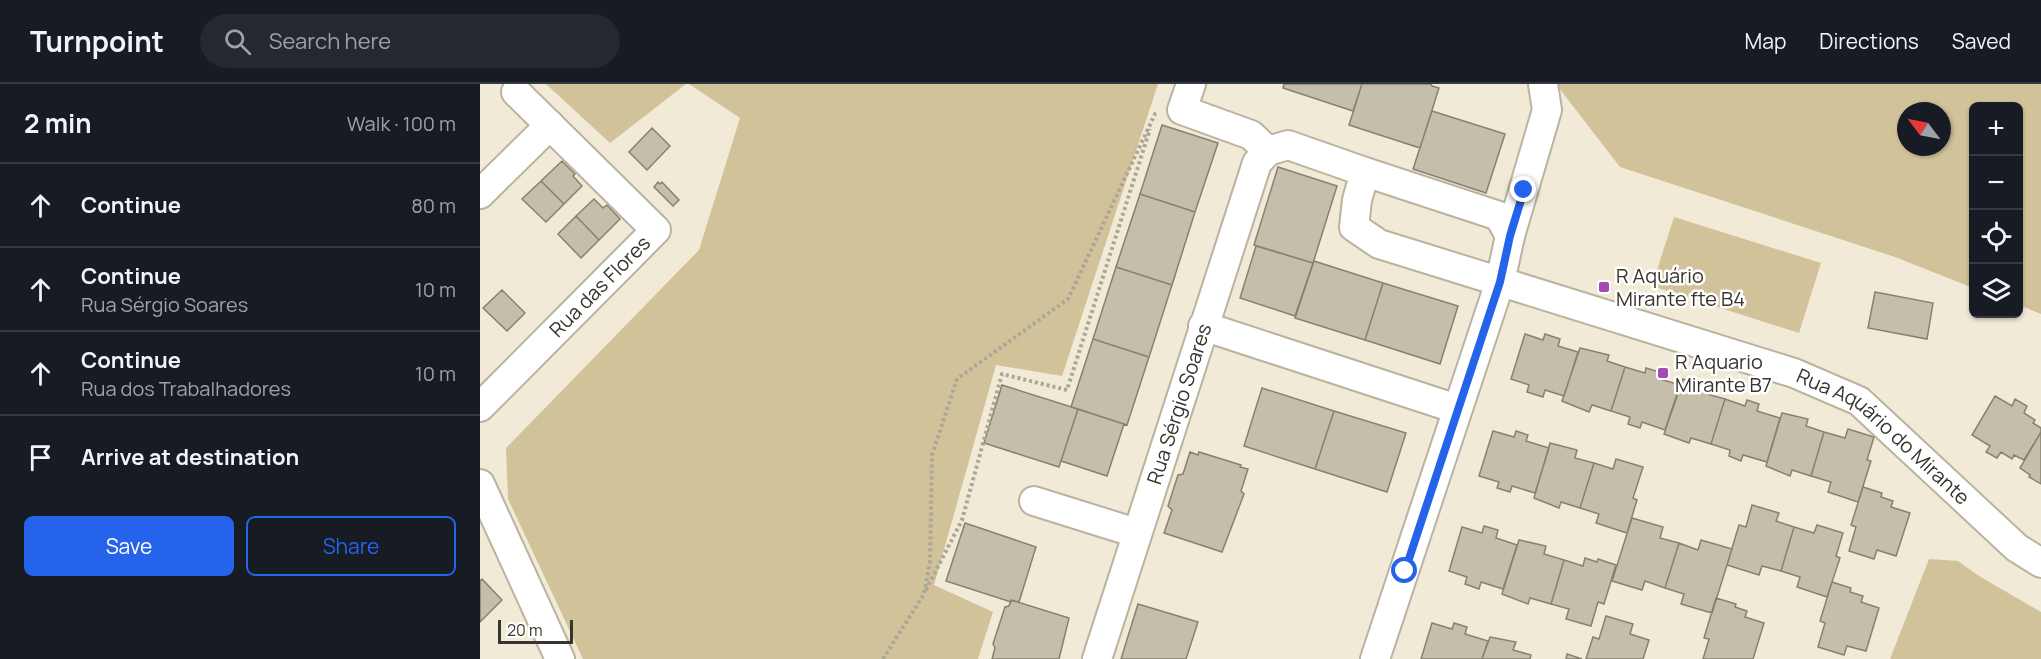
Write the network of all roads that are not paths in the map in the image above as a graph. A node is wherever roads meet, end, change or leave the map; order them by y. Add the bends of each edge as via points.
1 (1543, 84) edge
2 (516, 92) dead end
3 (1187, 97) edge
4 (550, 125) junction
5 (1268, 151) junction
6 (1365, 172) junction
7 (480, 194) edge
8 (1510, 236) junction
9 (1500, 282) junction
10 (1203, 326) junction
11 (480, 407) edge
12 (1457, 409) junction
13 (480, 484) edge
14 (1034, 501) dead end
15 (1136, 533) junction
16 (2041, 563) edge
17 (560, 659) edge
18 (1097, 659) edge
19 (1376, 659) edge

1 - 8 street via 1547,110
2 - 4 street, Rua das Flores
3 - 5 street via 1251,135
4 - 7 street
4 - 11 street, Rua das Flores via 656,230
5 - 6 street via 1288,146
5 - 10 street, Rua Sérgio Soares via 1257,163
6 - 8 street via 1499,216
6 - 9 street via 1354,227 1379,244
8 - 9 street
9 - 12 street
9 - 16 street, Rua Aquário do Mirante via 1794,373 1858,401 2017,548
10 - 12 street
10 - 15 street, Rua Sérgio Soares
12 - 19 street
13 - 17 street
14 - 15 street
15 - 18 street, Rua Sérgio Soares

